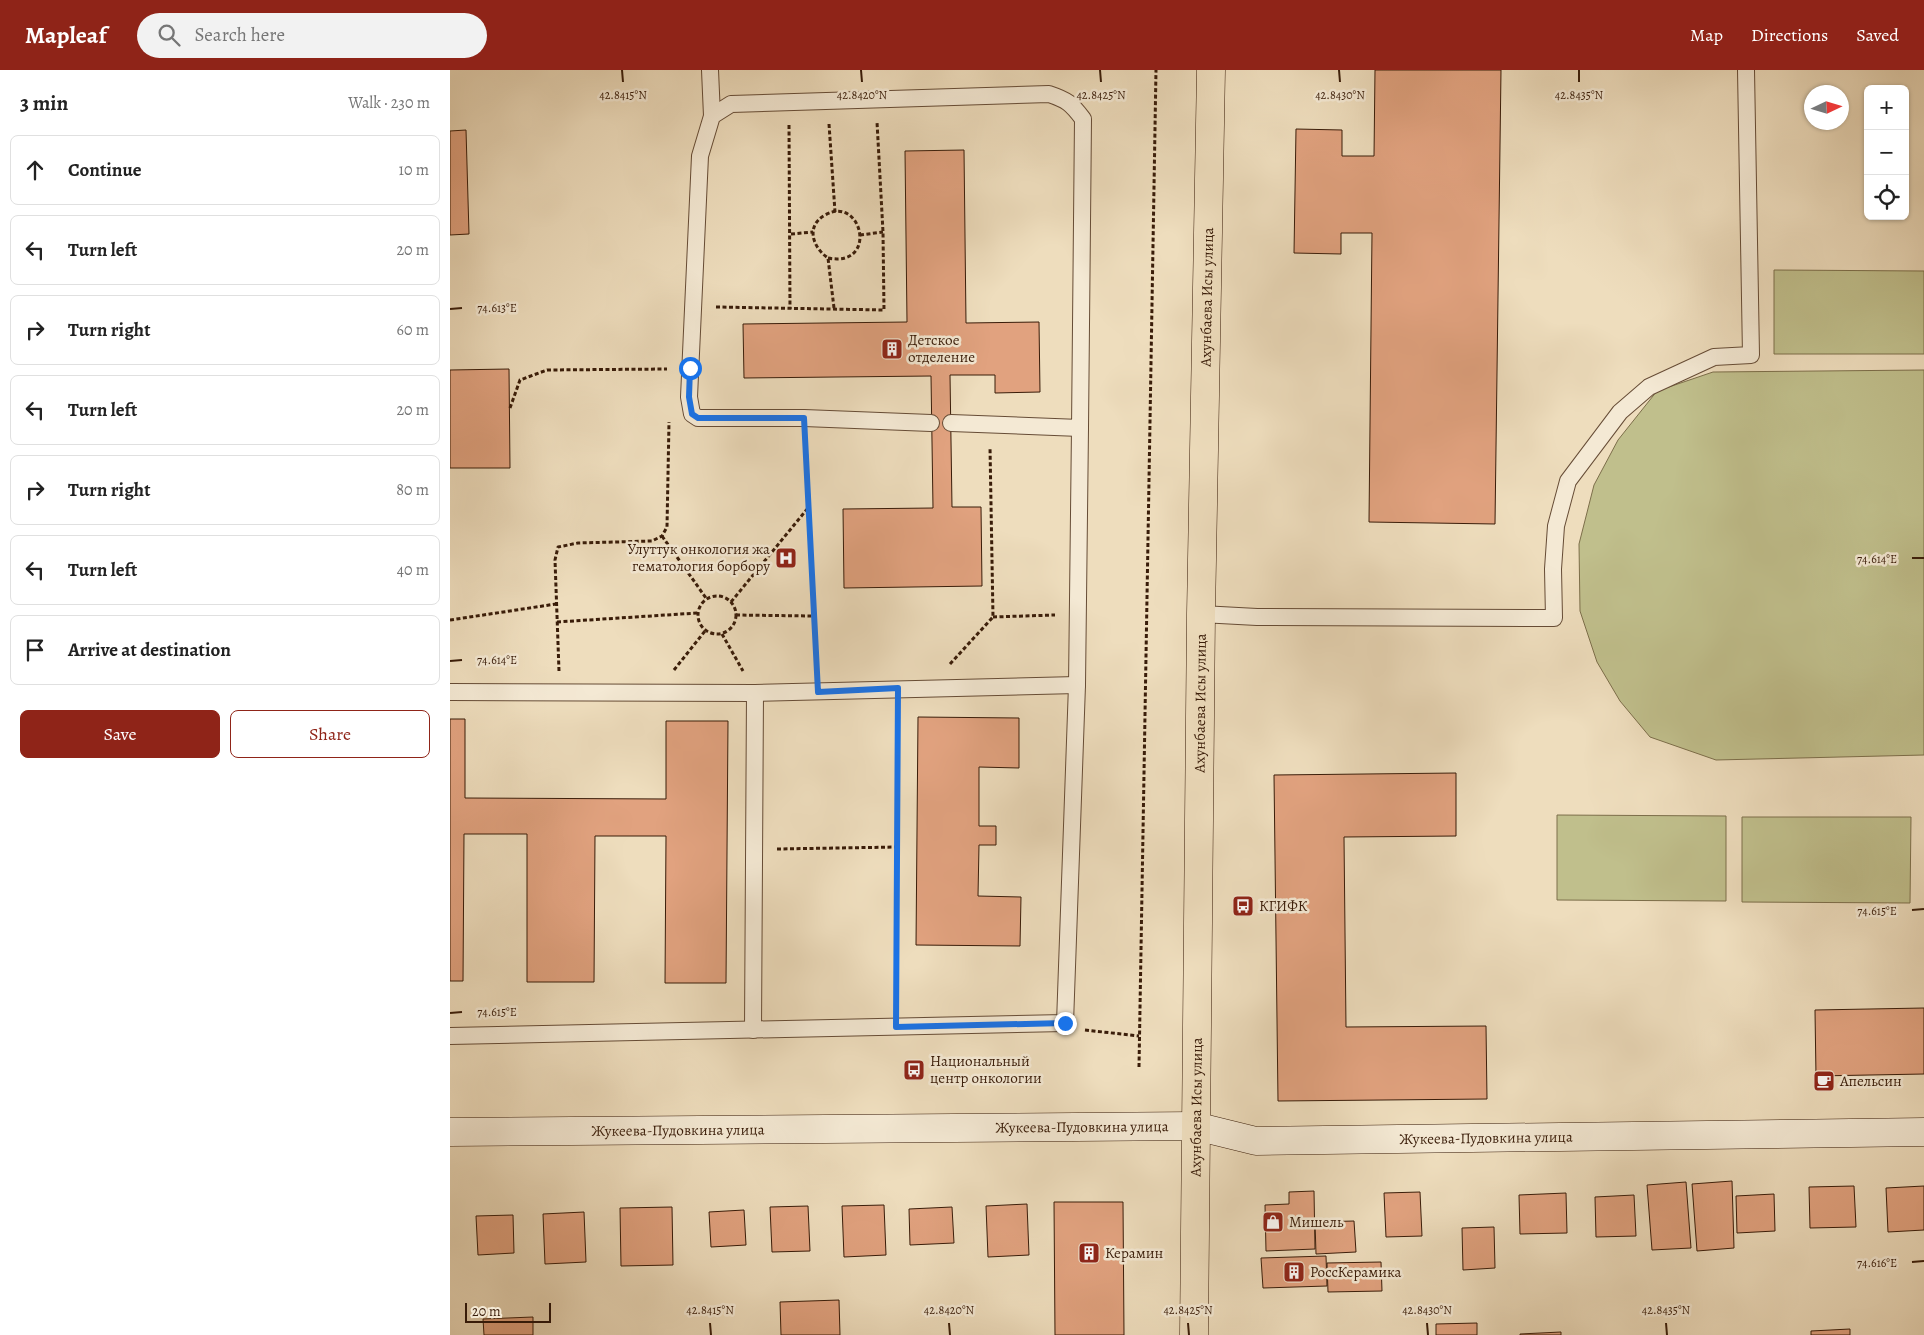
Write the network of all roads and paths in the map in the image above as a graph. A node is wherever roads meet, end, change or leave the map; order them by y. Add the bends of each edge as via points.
1 (710, 70) edge
2 (1156, 70) edge
3 (1211, 70) edge
4 (1746, 70) edge
5 (876, 99) junction
6 (827, 101) junction
7 (789, 102) junction
8 (712, 116) junction
9 (835, 212) junction
10 (813, 232) junction
11 (883, 232) junction
12 (791, 234) junction
13 (860, 235) junction
14 (828, 258) junction
15 (693, 307) junction
16 (834, 308) junction
17 (790, 309) junction
18 (690, 368) junction
19 (689, 397) junction
20 (510, 408) dead end
21 (804, 418) junction
22 (932, 423) dead end
23 (951, 423) dead end
24 (990, 424) junction
25 (1080, 428) junction
26 (809, 508) junction
27 (662, 536) junction
28 (706, 598) junction
29 (731, 602) junction
30 (556, 604) junction
31 (697, 613) junction
32 (1201, 614) junction
33 (736, 615) junction
34 (1078, 615) junction
35 (814, 616) junction
36 (993, 617) junction
37 (450, 620) edge
38 (557, 622) junction
39 (704, 631) junction
40 (722, 634) junction
41 (1077, 685) junction
42 (929, 687) junction
43 (898, 688) junction
44 (450, 692) edge
45 (818, 692) junction
46 (560, 693) junction
47 (656, 693) junction
48 (755, 693) junction
49 (896, 847) junction
50 (754, 849) junction
51 (1065, 1023) junction
52 (896, 1027) junction
53 (753, 1030) junction
54 (450, 1036) edge
55 (1139, 1036) junction
56 (1139, 1067) dead end
57 (1195, 1126) junction
58 (450, 1132) edge
59 (1924, 1132) edge
60 (1194, 1335) edge

1 - 8 lane
2 - 55 path
3 - 32 main road, Ахунбаева Исы улица
4 - 32 lane via 1751,355 1714,357 1649,386 1620,412 1568,481 1556,526 1554,618
5 - 6 lane
5 - 11 path
5 - 25 lane via 1048,94 1067,100 1083,119
6 - 7 lane
6 - 9 path
7 - 8 lane via 731,104
7 - 12 path
8 - 15 lane via 700,156
9 - 10 path via 816,222
9 - 13 path via 856,221
10 - 12 path
10 - 14 path via 819,252
11 - 13 path
11 - 16 path via 884,310
12 - 17 path
13 - 14 path via 856,250 850,256
14 - 16 path
15 - 17 path
15 - 18 lane
16 - 17 path
18 - 19 lane
18 - 20 path via 547,370 520,380
19 - 21 lane via 692,414 698,418
19 - 27 path via 671,406 667,527
21 - 22 lane
21 - 26 path
23 - 24 lane
24 - 25 lane
24 - 36 path
25 - 34 lane
26 - 29 path
26 - 35 path
27 - 28 path
27 - 30 path via 652,541 578,543 558,547 555,560
28 - 29 path via 724,596
28 - 31 path
29 - 33 path
30 - 37 path
30 - 38 path
31 - 38 path
31 - 39 path via 698,623
32 - 57 main road, Ахунбаева Исы улица
33 - 35 path
33 - 40 path via 735,623
34 - 36 path
34 - 41 lane
35 - 45 path
36 - 42 path
38 - 46 path
39 - 40 path
39 - 47 path
40 - 48 path
41 - 42 lane
41 - 51 lane
42 - 43 lane
43 - 45 lane
43 - 49 path
44 - 46 lane
45 - 48 lane
46 - 47 lane
47 - 48 lane
48 - 50 lane
49 - 50 path
49 - 52 path
50 - 53 lane
51 - 52 lane
51 - 55 path via 1084,1030
52 - 53 lane
53 - 54 lane
55 - 56 path
57 - 58 main road, Жукеева-Пудовкина улица
57 - 59 main road, Жукеева-Пудовкина улица via 1256,1140
57 - 60 main road, Ахунбаева Исы улица

